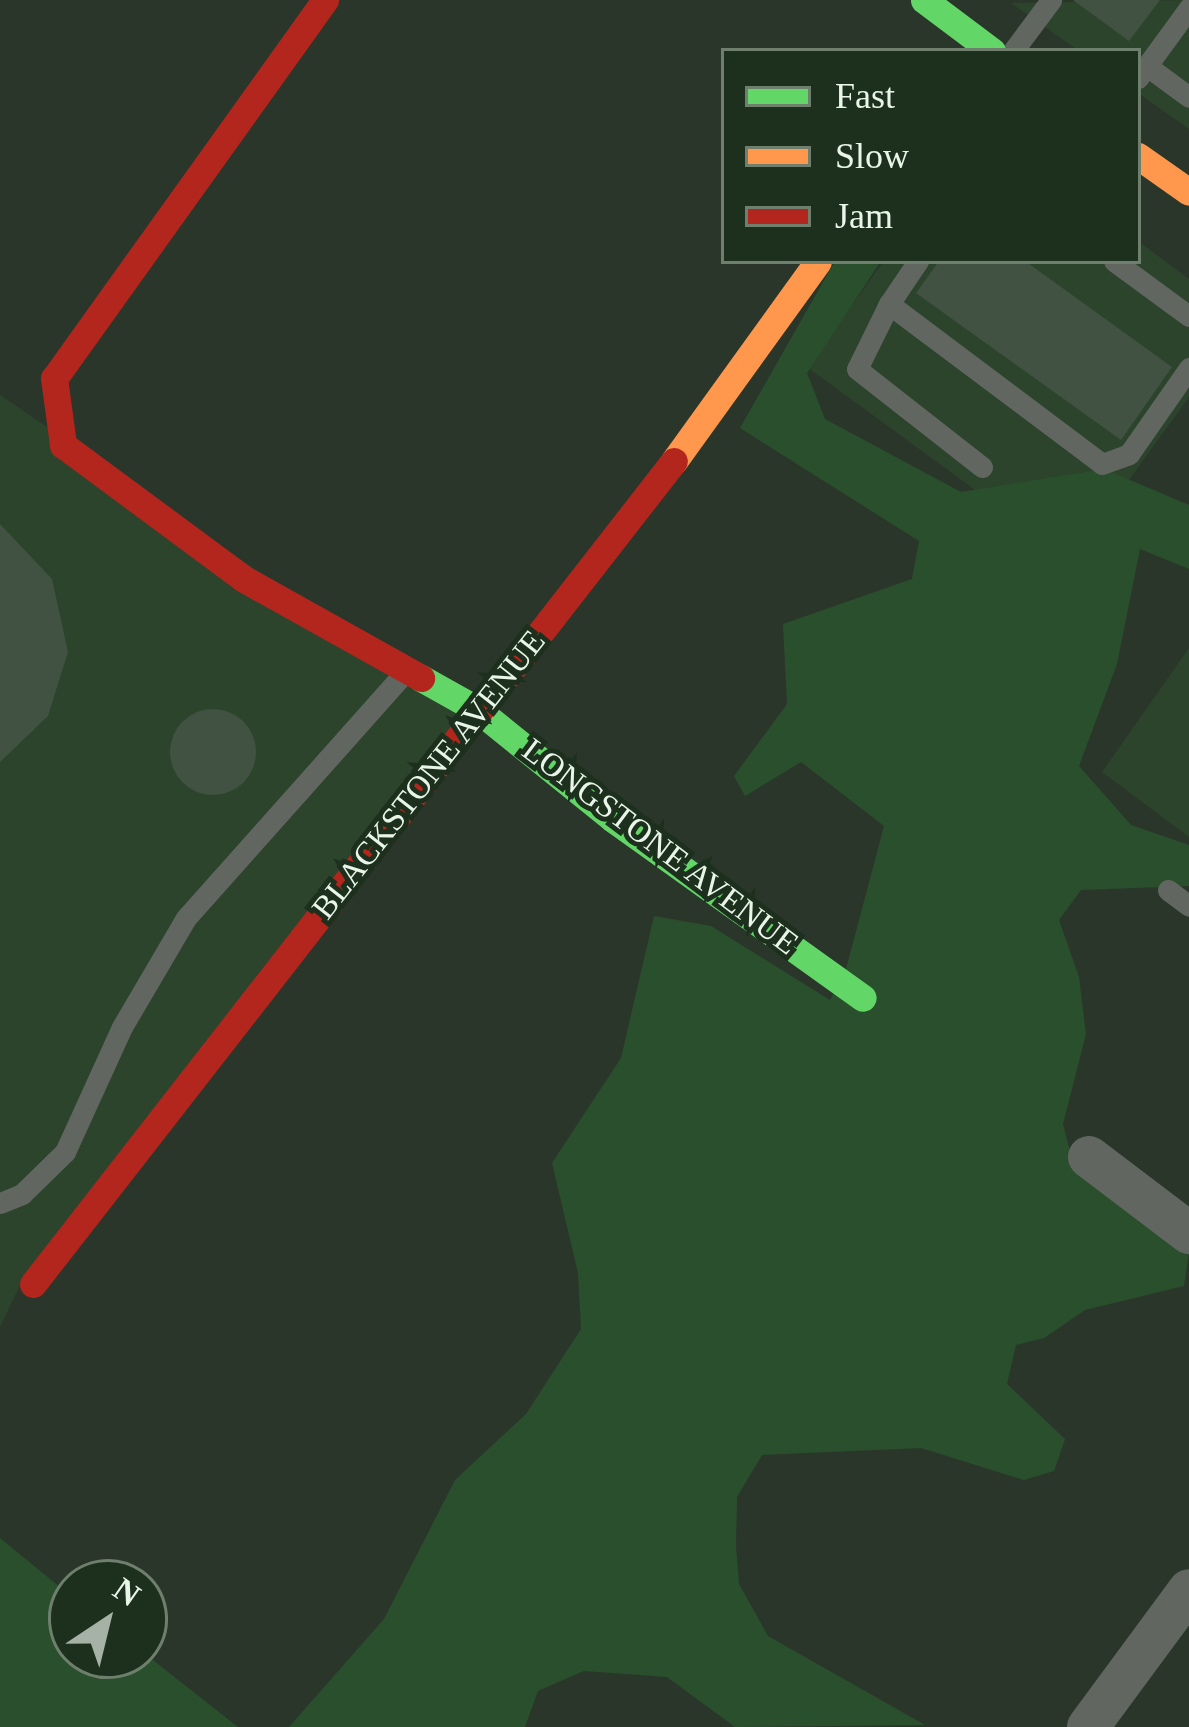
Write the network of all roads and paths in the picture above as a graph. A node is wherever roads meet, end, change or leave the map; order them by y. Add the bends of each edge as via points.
1 (325, 0) edge
2 (1051, 0) edge
3 (1189, 8) edge
4 (1015, 48) edge
5 (1142, 72) edge
6 (1189, 97) edge
7 (1141, 158) edge
8 (1189, 192) edge
9 (816, 264) edge
10 (916, 264) edge
11 (1118, 264) edge
12 (889, 304) junction
13 (1189, 316) edge
14 (1189, 368) edge
15 (982, 467) dead end
16 (408, 669) junction
17 (478, 710) junction
18 (1168, 890) dead end
19 (1189, 906) edge
20 (863, 998) dead end
21 (1089, 1157) dead end
22 (0, 1203) edge
23 (1189, 1233) edge
24 (33, 1284) dead end
25 (1189, 1590) edge
26 (1088, 1727) edge

1 - 16 street, LONGSTONE AVENUE via 54,378 53,411 63,445 166,528
2 - 4 lane
3 - 5 lane
5 - 6 lane
7 - 8 street
9 - 17 street, BLACKSTONE AVENUE via 666,472
10 - 12 lane
11 - 13 lane
12 - 14 lane via 1102,464 1129,454
12 - 15 lane via 857,369
16 - 17 street, LONGSTONE AVENUE
16 - 22 lane via 186,918 122,1027 65,1152 22,1194
17 - 20 street, LONGSTONE AVENUE via 613,819
17 - 24 street, BLACKSTONE AVENUE
18 - 19 lane
21 - 23 street
25 - 26 street

